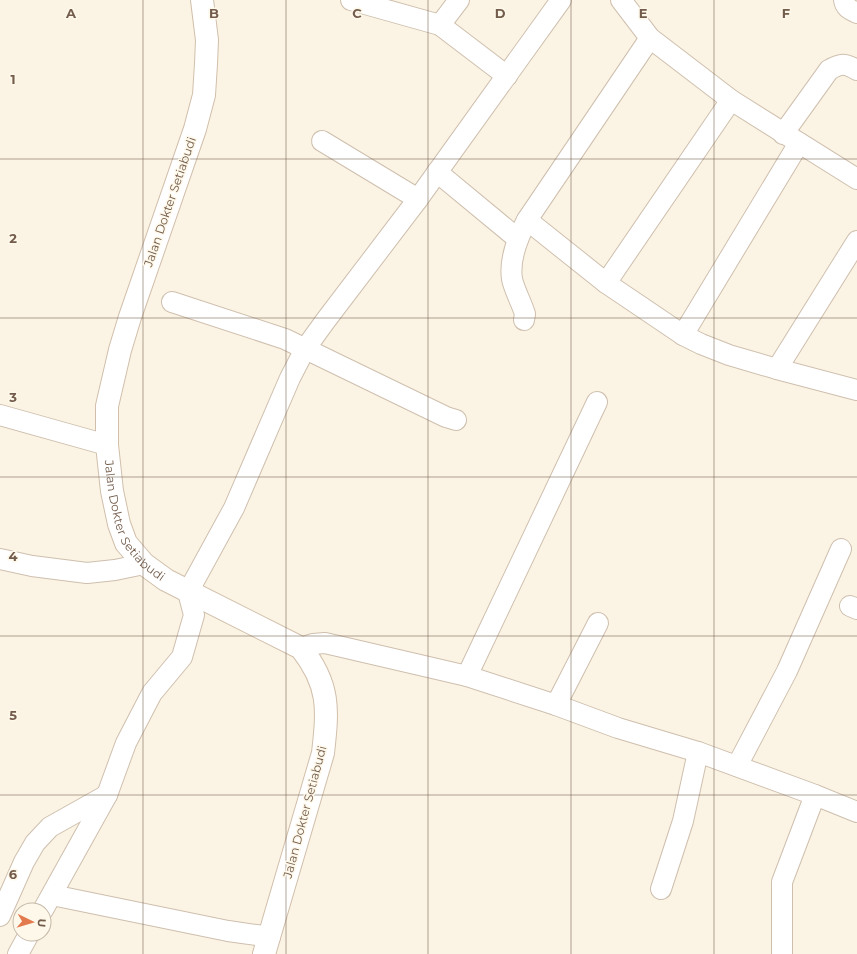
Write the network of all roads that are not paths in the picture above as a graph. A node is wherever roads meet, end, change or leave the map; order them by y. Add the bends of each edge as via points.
1 (202, 0) edge
2 (459, 0) edge
3 (561, 0) edge
4 (844, 0) edge
5 (361, 1) edge
6 (625, 1) edge
7 (857, 14) edge
8 (440, 25) junction
9 (650, 38) junction
10 (857, 70) edge
11 (507, 76) junction
12 (731, 100) junction
13 (791, 138) junction
14 (322, 141) dead end
15 (437, 172) junction
16 (857, 179) edge
17 (418, 199) junction
18 (527, 220) junction
19 (518, 239) junction
20 (857, 241) edge
21 (606, 282) junction
22 (172, 302) dead end
23 (524, 320) dead end
24 (683, 335) junction
25 (306, 349) junction
26 (777, 369) junction
27 (857, 390) edge
28 (597, 402) dead end
29 (0, 415) edge
30 (456, 420) dead end
31 (107, 446) junction
32 (840, 549) dead end
33 (0, 559) edge
34 (144, 564) junction
35 (188, 592) junction
36 (598, 623) dead end
37 (301, 648) junction
38 (467, 676) junction
39 (556, 705) junction
40 (698, 752) junction
41 (737, 766) junction
42 (815, 794) junction
43 (107, 795) junction
44 (857, 812) edge
45 (661, 889) dead end
46 (48, 902) edge
47 (52, 903) edge
48 (0, 916) edge
49 (25, 942) edge
50 (267, 945) edge
51 (18, 954) edge
52 (782, 954) edge

1 - 31 main road, Jalan Dokter Setiabudi via 206,40 204,95 195,129 120,350 107,406
2 - 8 street
3 - 11 street
4 - 7 street via 849,10
5 - 8 street
6 - 9 street
8 - 11 street
9 - 12 street
9 - 18 street
10 - 13 street via 846,64 829,70
11 - 15 street
12 - 13 street
12 - 21 street
13 - 16 street
13 - 24 street
14 - 17 street
15 - 17 street
15 - 19 street
17 - 25 street
18 - 19 street
18 - 21 street
19 - 23 street via 512,280 525,314
20 - 26 street
21 - 24 street
22 - 25 street via 285,339
24 - 26 street via 729,355
25 - 30 street
25 - 35 street via 290,378 234,508
26 - 27 street
28 - 38 street
29 - 31 street
31 - 34 main road, Jalan Dokter Setiabudi via 119,524 126,543
32 - 41 street via 787,671
33 - 34 street via 88,573
34 - 35 main road, Jalan Dokter Setiabudi
35 - 37 main road, Jalan Dokter Setiabudi
35 - 43 street via 194,615 182,657 152,693 126,743
36 - 39 street
37 - 38 street via 325,643
37 - 50 main road, Jalan Dokter Setiabudi via 311,660 322,682 326,706 323,753
38 - 39 street
39 - 40 street via 618,728
40 - 41 street
40 - 45 street via 683,821
41 - 42 street
42 - 44 street
42 - 52 street via 782,882
43 - 46 street
43 - 48 street via 50,827 35,843
47 - 50 street via 228,931
49 - 51 street

